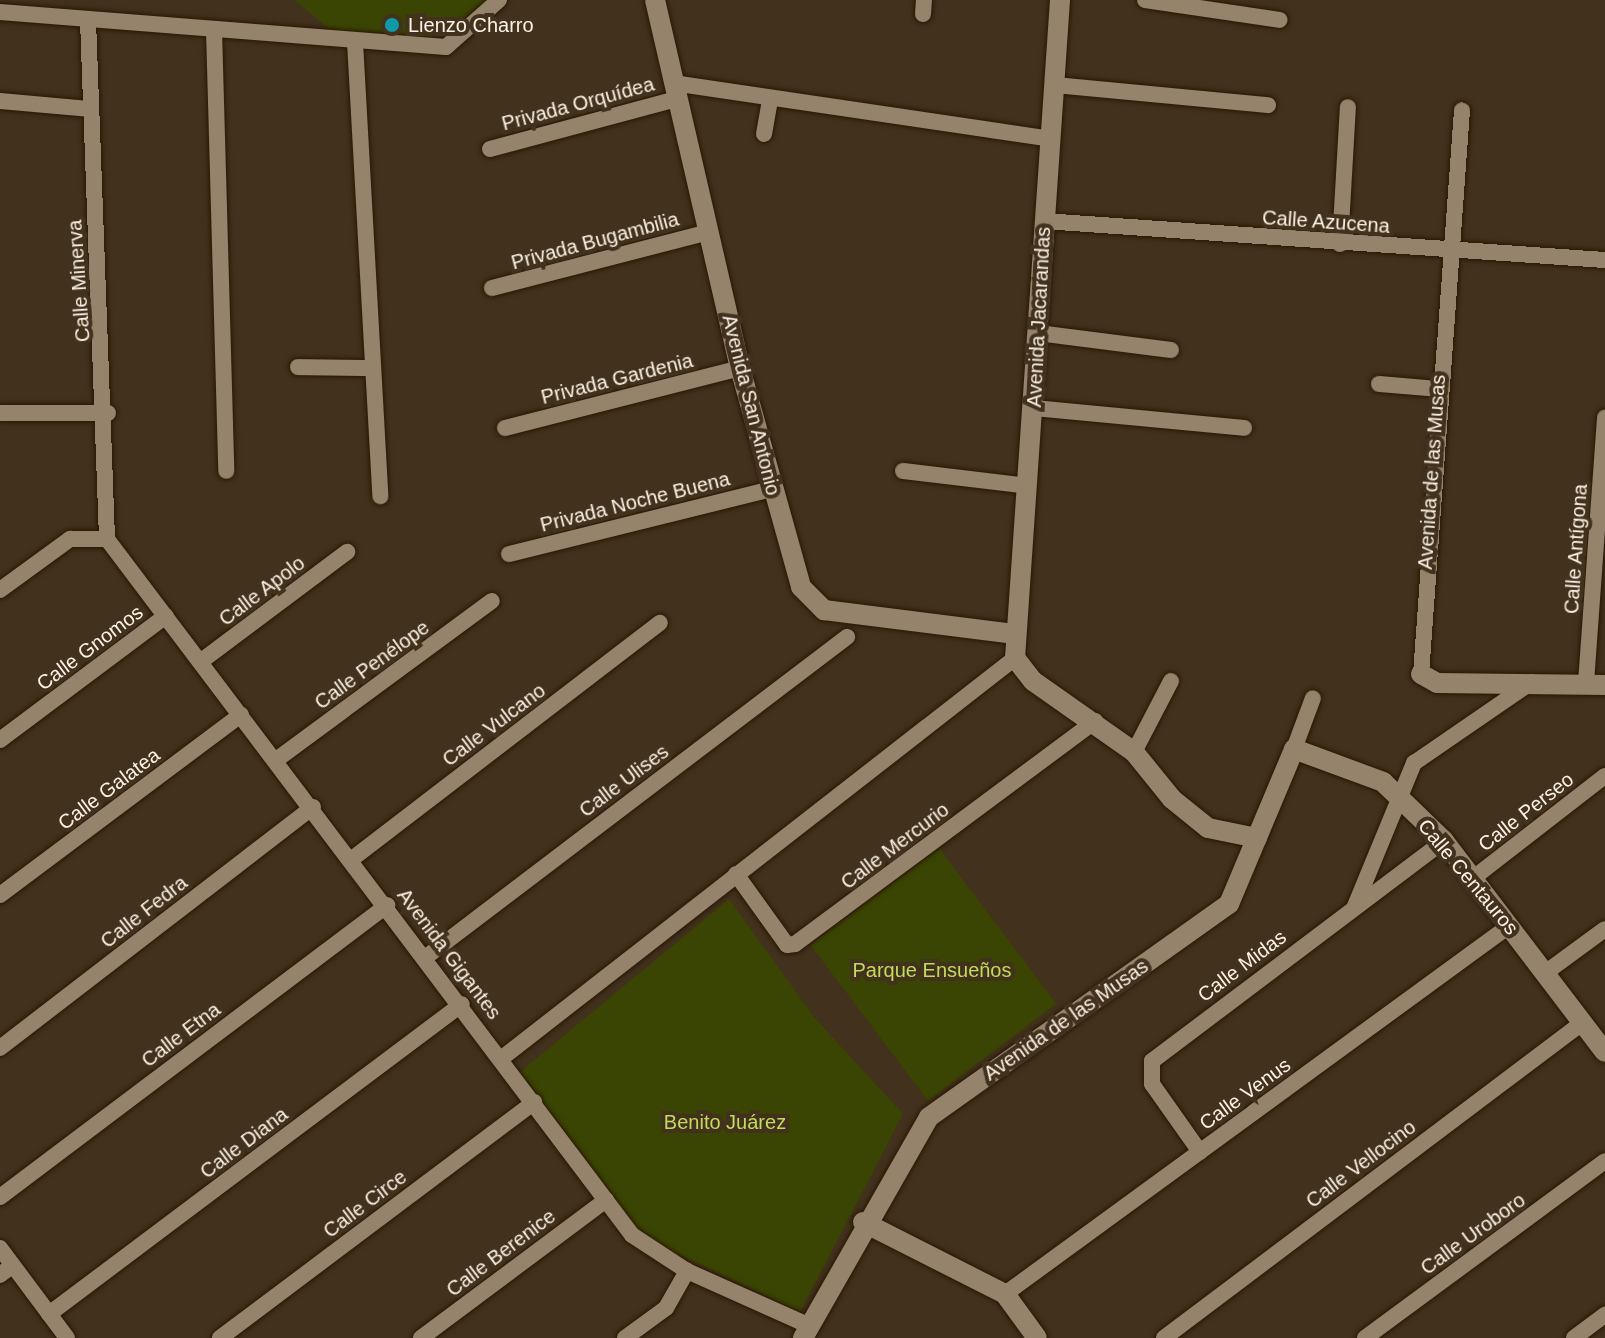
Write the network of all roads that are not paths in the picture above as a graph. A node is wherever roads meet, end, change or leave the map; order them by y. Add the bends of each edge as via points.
1 (499, 0) edge
2 (655, 0) edge
3 (1060, 0) edge
4 (1145, 0) edge
5 (0, 12) edge
6 (88, 20) junction
7 (1280, 20) dead end
8 (214, 30) junction
9 (355, 42) junction
10 (1055, 85) junction
11 (675, 91) junction
12 (770, 100) junction
13 (0, 101) edge
14 (1268, 105) dead end
15 (1348, 107) dead end
16 (89, 109) junction
17 (1462, 110) dead end
18 (764, 134) dead end
19 (1051, 139) junction
20 (490, 149) dead end
21 (1044, 221) junction
22 (708, 232) junction
23 (1340, 244) junction
24 (1449, 250) junction
25 (1605, 260) edge
26 (492, 288) dead end
27 (1038, 333) junction
28 (1171, 350) dead end
29 (298, 367) dead end
30 (373, 368) junction
31 (740, 368) junction
32 (1379, 384) dead end
33 (1438, 389) junction
34 (1034, 408) junction
35 (0, 413) edge
36 (108, 413) junction
37 (1605, 418) edge
38 (505, 428) dead end
39 (1244, 428) dead end
40 (226, 471) dead end
41 (903, 471) dead end
42 (1028, 486) junction
43 (772, 489) junction
44 (1603, 491) edge
45 (380, 496) dead end
46 (107, 539) junction
47 (347, 552) dead end
48 (509, 554) dead end
49 (0, 590) edge
50 (492, 601) dead end
51 (166, 616) junction
52 (660, 623) dead end
53 (1015, 634) junction
54 (847, 637) dead end
55 (1015, 658) junction
56 (200, 662) junction
57 (1421, 674) joint
58 (1171, 681) dead end
59 (1533, 681) junction
60 (1596, 684) edge
61 (1313, 698) dead end
62 (241, 715) junction
63 (1095, 721) junction
64 (0, 740) edge
65 (1294, 749) junction
66 (1134, 752) junction
67 (276, 760) junction
68 (1605, 776) edge
69 (1395, 794) junction
70 (313, 807) junction
71 (1257, 838) junction
72 (1444, 841) junction
73 (352, 859) junction
74 (736, 874) junction
75 (1472, 879) junction
76 (0, 895) edge
77 (387, 905) junction
78 (1355, 906) junction
79 (1509, 926) junction
80 (1605, 929) edge
81 (426, 957) junction
82 (1545, 973) junction
83 (462, 1004) junction
84 (1582, 1023) junction
85 (0, 1048) edge
86 (1605, 1052) edge
87 (502, 1058) junction
88 (534, 1102) junction
89 (1200, 1152) junction
90 (1605, 1161) edge
91 (0, 1197) edge
92 (606, 1200) junction
93 (863, 1222) junction
94 (0, 1248) edge
95 (7, 1270) edge
96 (687, 1271) junction
97 (1005, 1294) junction
98 (49, 1314) junction
99 (1605, 1315) edge
100 (806, 1332) edge
101 (67, 1338) edge
102 (220, 1338) edge
103 (421, 1338) edge
104 (625, 1338) edge
105 (1037, 1338) edge
106 (1164, 1338) edge
107 (1365, 1338) edge
108 (1574, 1338) edge

1 - 9 street via 453,46
2 - 11 street, Avenida San Antonio
3 - 10 street, Avenida Jacarandas
4 - 7 street
5 - 6 street
6 - 8 street
6 - 16 street, Calle Minerva
8 - 9 street
8 - 40 street
9 - 30 street
10 - 14 street
10 - 19 street, Avenida Jacarandas
11 - 12 street
11 - 20 street, Privada Orquídea
11 - 22 street, Avenida San Antonio
12 - 18 street
12 - 19 street
13 - 16 street
15 - 23 street
16 - 36 street, Calle Minerva
17 - 24 street, Avenida de las Musas
19 - 21 street, Avenida Jacarandas
21 - 23 street, Calle Azucena
21 - 27 street, Avenida Jacarandas
22 - 26 street, Privada Bugambilia
22 - 31 street, Avenida San Antonio
23 - 24 street, Calle Azucena
24 - 25 street, Calle Azucena
24 - 33 street, Avenida de las Musas
27 - 28 street
27 - 34 street, Avenida Jacarandas
29 - 30 street
30 - 45 street
31 - 38 street, Privada Gardenia
31 - 43 street, Avenida San Antonio
32 - 33 street
33 - 57 street, Avenida de las Musas
34 - 39 street
34 - 42 street, Avenida Jacarandas
35 - 36 street
36 - 46 street, Calle Minerva
37 - 44 street, Calle Antígona
41 - 42 street
42 - 53 street, Avenida Jacarandas
43 - 48 street, Privada Noche Buena
43 - 53 street, Avenida San Antonio via 810,602
44 - 60 street, Calle Antígona
46 - 49 street via 70,539
46 - 51 street, Avenida Gigantes
47 - 56 street, Calle Apolo
50 - 67 street, Calle Penélope
51 - 56 street, Avenida Gigantes
51 - 64 street, Calle Gnomos
52 - 73 street, Calle Vulcano
53 - 55 street, Avenida Jacarandas
54 - 81 street, Calle Ulises
55 - 63 street via 1033,681
55 - 74 street
56 - 62 street, Avenida Gigantes
57 - 59 street, Avenida de las Musas via 1437,683
58 - 66 street
59 - 60 street, Avenida de las Musas
59 - 69 street via 1414,763
61 - 65 street, Avenida de las Musas
62 - 67 street, Avenida Gigantes
62 - 76 street, Calle Galatea
63 - 66 street
63 - 74 street, Calle Mercurio via 795,944 787,945
65 - 69 street, Calle Centauros via 1383,782
65 - 71 street, Avenida de las Musas
66 - 71 street via 1172,799 1208,828
67 - 70 street, Avenida Gigantes
68 - 75 street, Calle Perseo
69 - 72 street, Calle Centauros
69 - 78 street
70 - 73 street, Avenida Gigantes
70 - 85 street, Calle Fedra
71 - 93 street, Avenida de las Musas via 1229,904 929,1117
72 - 75 street, Calle Centauros
72 - 78 street, Calle Midas
73 - 77 street, Avenida Gigantes
74 - 87 street
75 - 79 street, Calle Centauros
77 - 81 street, Avenida Gigantes
77 - 91 street, Calle Etna
78 - 89 street, Calle Midas via 1152,1061 1152,1084
79 - 82 street, Calle Centauros
79 - 89 street, Calle Venus
80 - 82 street
81 - 83 street, Avenida Gigantes
82 - 84 street, Calle Centauros
83 - 87 street, Avenida Gigantes
83 - 98 street, Calle Diana
84 - 86 street, Calle Centauros
84 - 106 street, Calle Vellocino
87 - 88 street, Avenida Gigantes
88 - 92 street, Avenida Gigantes
88 - 102 street, Calle Circe
89 - 97 street, Calle Venus
90 - 107 street, Calle Uroboro
92 - 96 street, Avenida Gigantes via 632,1235
92 - 103 street, Calle Berenice
93 - 97 street
93 - 100 street, Avenida de las Musas
94 - 95 street
95 - 98 street
96 - 100 street, Avenida Gigantes
96 - 104 street via 666,1308
97 - 105 street
98 - 101 street
99 - 108 street

